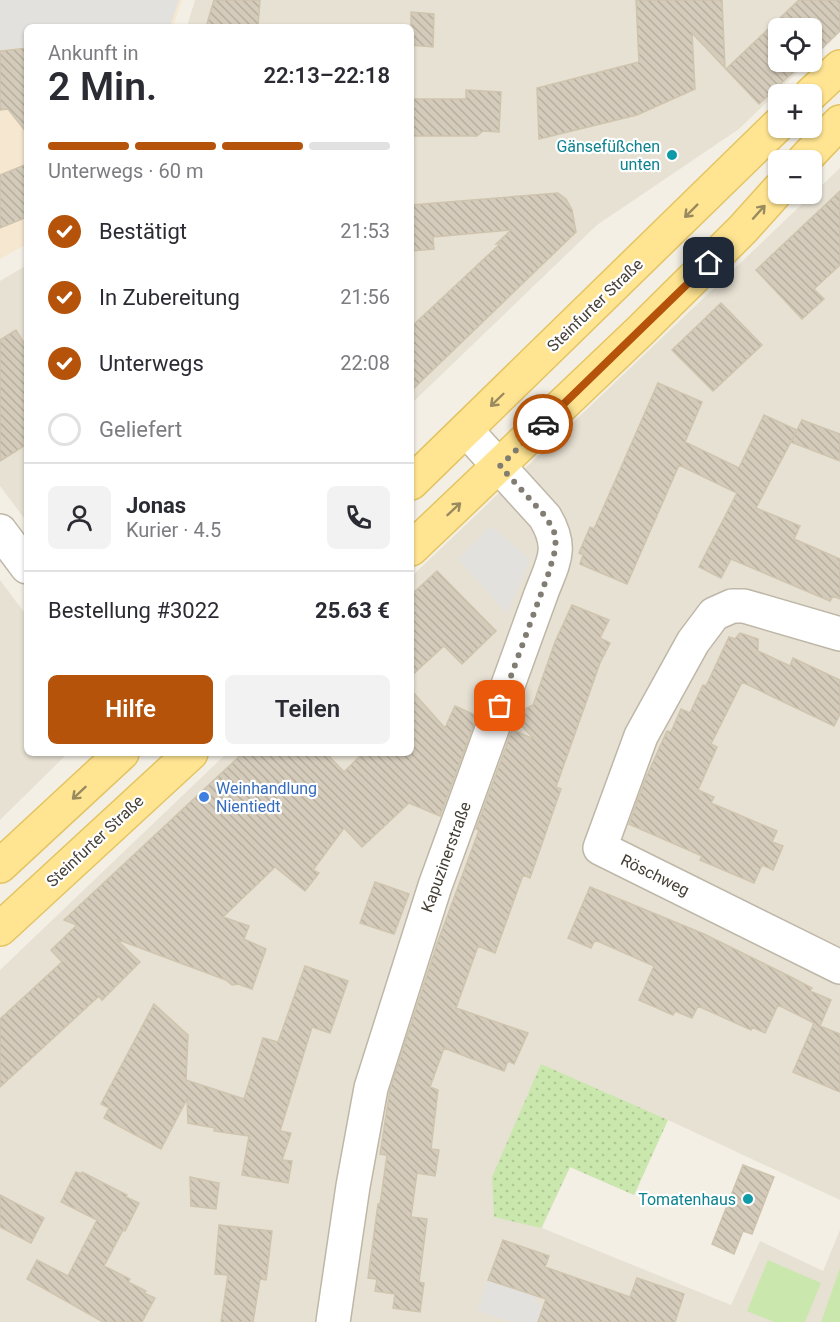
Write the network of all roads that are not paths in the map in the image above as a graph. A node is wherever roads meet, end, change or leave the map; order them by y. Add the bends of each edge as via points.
1 (840, 67) edge
2 (822, 84) edge
3 (840, 122) edge
4 (768, 135) edge
5 (813, 150) edge
6 (768, 201) edge
7 (466, 430) junction
8 (500, 466) junction
9 (414, 480) edge
10 (0, 531) edge
11 (414, 546) edge
12 (24, 563) edge
13 (840, 634) edge
14 (119, 756) edge
15 (184, 756) edge
16 (0, 866) edge
17 (0, 929) edge
18 (840, 967) edge
19 (333, 1322) edge

1 - 2 main road
3 - 5 main road
4 -> 7 main road, Steinfurter Straße
8 -> 6 main road
7 - 8 street, Kapuzinerstraße
7 - 9 main road, Steinfurter Straße
11 -> 8 main road
8 - 19 street, Kapuzinerstraße via 546,517 554,531 556,547 435,886 371,1088
10 - 12 street
13 - 18 street, Röschweg via 744,606 724,608 714,614 693,642 641,736 600,848
14 -> 16 main road
15 - 17 main road, Steinfurter Straße

